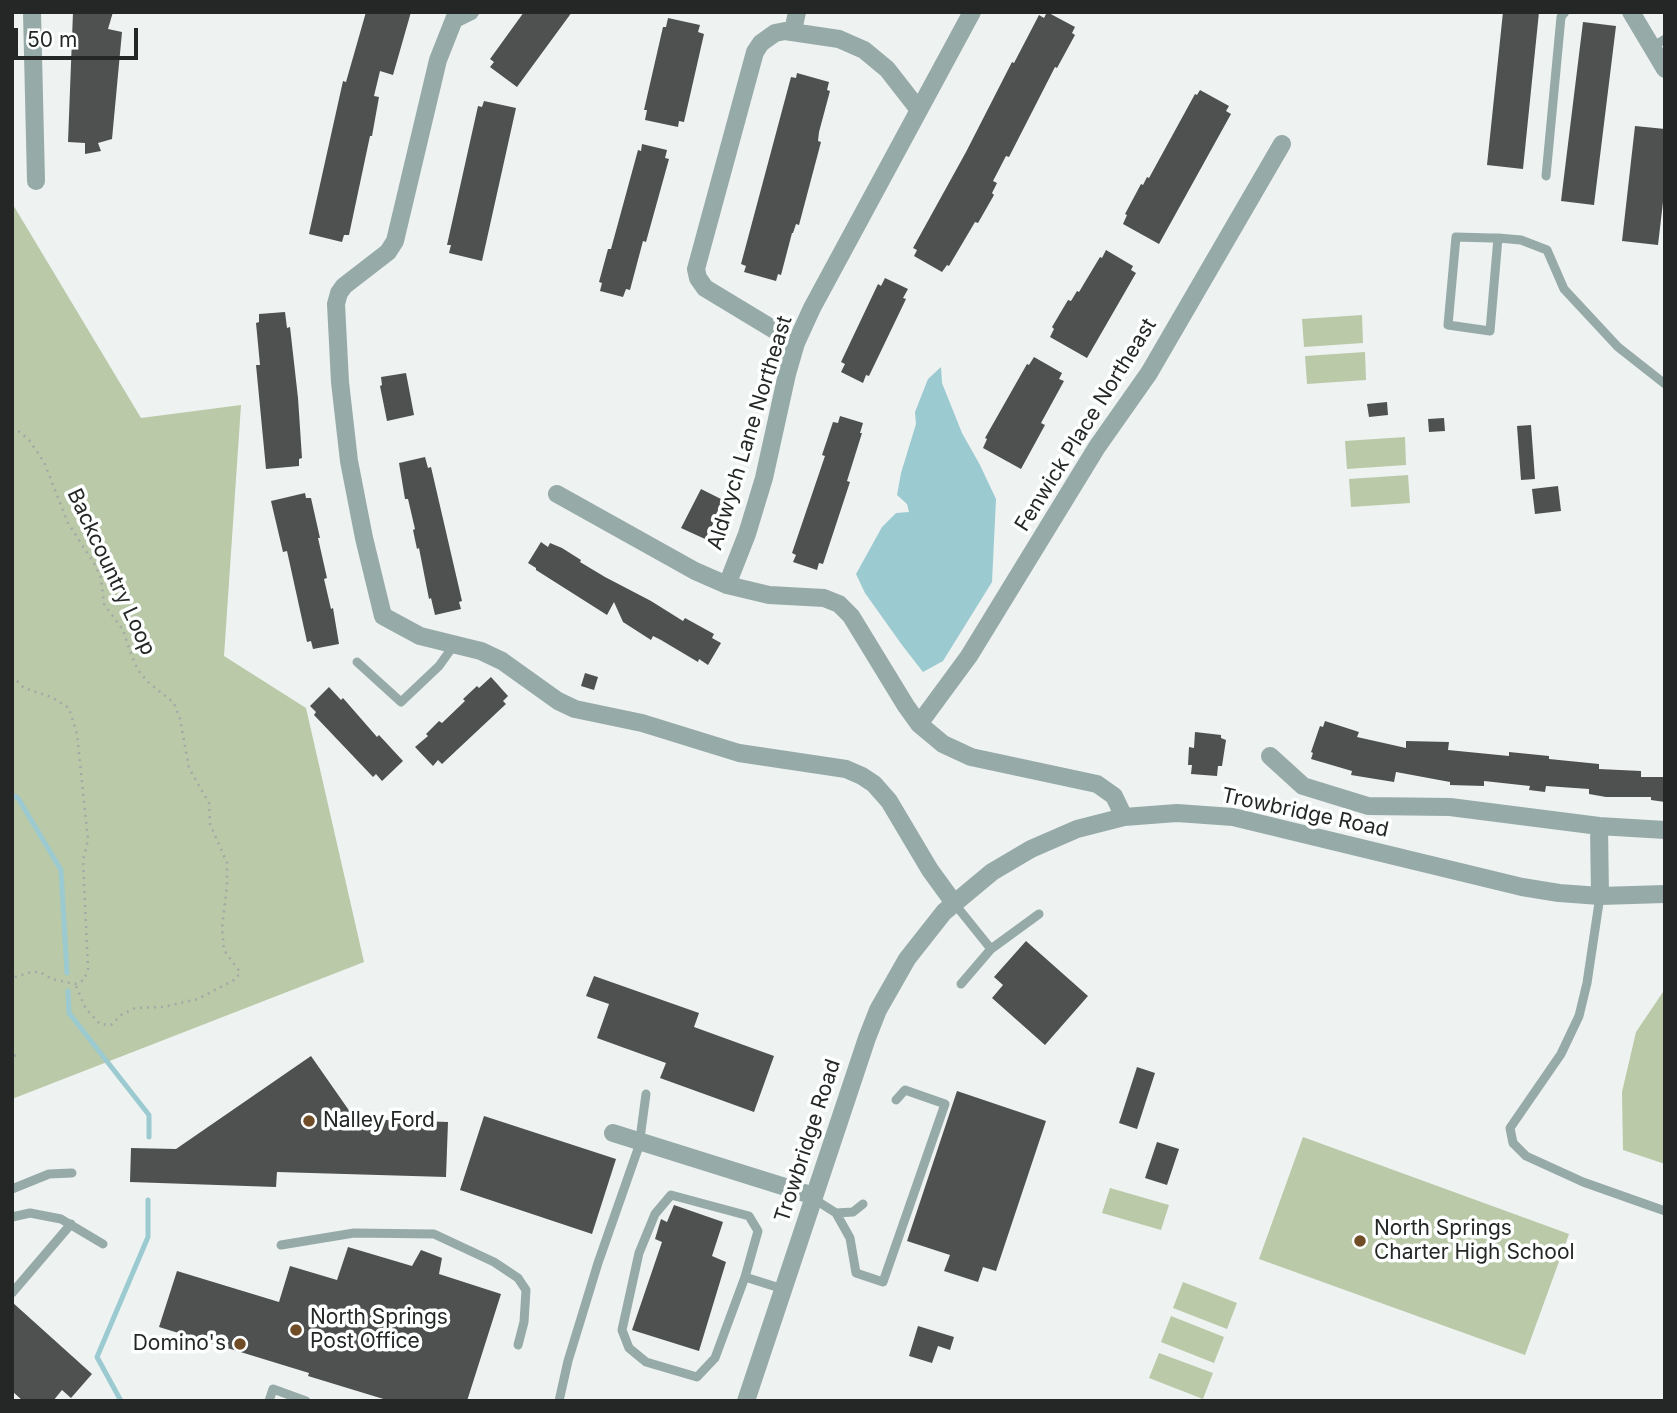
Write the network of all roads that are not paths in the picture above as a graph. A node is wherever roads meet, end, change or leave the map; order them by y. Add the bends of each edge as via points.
1 (32, 12) edge
2 (475, 12) edge
3 (797, 12) edge
4 (972, 12) edge
5 (1565, 12) edge
6 (1631, 12) edge
7 (454, 19) edge
8 (793, 31) junction
9 (1658, 43) edge
10 (1665, 69) edge
11 (919, 110) junction
12 (1282, 144) dead end
13 (1546, 176) dead end
14 (36, 181) dead end
15 (1498, 238) junction
16 (796, 343) junction
17 (1665, 384) edge
18 (557, 494) dead end
19 (726, 584) junction
20 (454, 645) junction
21 (357, 662) dead end
22 (919, 724) junction
23 (1270, 756) dead end
24 (1124, 817) junction
25 (1599, 826) junction
26 (1665, 830) edge
27 (1665, 894) edge
28 (1600, 896) junction
29 (954, 902) junction
30 (1040, 914) dead end
31 (991, 949) junction
32 (961, 984) dead end
33 (646, 1094) dead end
34 (895, 1100) dead end
35 (613, 1133) dead end
36 (640, 1142) junction
37 (72, 1173) dead end
38 (12, 1189) edge
39 (814, 1197) junction
40 (863, 1204) dead end
41 (1665, 1211) edge
42 (836, 1213) junction
43 (12, 1217) edge
44 (71, 1224) junction
45 (103, 1244) dead end
46 (281, 1245) dead end
47 (745, 1277) junction
48 (783, 1289) junction
49 (12, 1293) edge
50 (518, 1345) dead end
51 (269, 1401) edge
52 (306, 1401) edge
53 (559, 1401) edge
54 (746, 1401) edge

1 - 14 street
2 - 7 lane
3 - 8 street
4 - 11 street, Aldwych Lane Northeast
5 - 13 lane
6 - 9 street
7 - 20 street via 438,60 395,241 388,252 344,286 336,304 349,461 383,615 420,636
8 - 11 street via 839,39 864,50 887,69
8 - 16 street via 775,33 755,52 696,269 705,288
9 - 10 street
11 - 16 street, Aldwych Lane Northeast
12 - 22 street, Fenwick Place Northeast via 1149,373 1097,447 969,656
15 - 15 lane via 1456,237 1448,325 1490,331
15 - 17 lane via 1521,240 1547,250 1564,289 1618,346
16 - 19 street, Aldwych Lane Northeast via 764,478
18 - 19 street
19 - 22 street via 839,604
20 - 21 lane via 401,702
20 - 29 street via 502,661 575,709 642,723 739,753 846,769 862,776 889,801
22 - 24 street via 943,744 971,757 1097,784 1114,796
23 - 25 street via 1303,786 1368,806 1450,807
24 - 28 street, Trowbridge Road via 1177,813 1233,817 1522,887
24 - 29 street, Trowbridge Road via 1077,829 1031,849
25 - 26 street
25 - 28 street
27 - 28 street, Trowbridge Road
28 - 41 lane via 1579,1016 1560,1054 1510,1128 1513,1143 1526,1156 1583,1182
29 - 31 lane
29 - 39 street, Trowbridge Road via 906,959 878,1010
30 - 31 lane
31 - 32 lane
33 - 36 lane
34 - 42 lane via 905,1090 945,1104 883,1282 856,1273 850,1238
35 - 36 street
36 - 39 street
36 - 53 lane via 598,1263
37 - 38 lane via 49,1174
39 - 42 lane
39 - 48 street, Trowbridge Road
40 - 42 lane via 853,1212
43 - 44 lane via 30,1213
44 - 45 lane
44 - 49 lane
46 - 50 lane via 354,1233 434,1234 518,1278 526,1290
47 - 47 lane via 758,1231 749,1216 671,1195 655,1214 639,1253 622,1330 629,1348 646,1362 697,1377 715,1358
47 - 48 lane
48 - 54 street, Trowbridge Road
51 - 52 lane via 272,1389

